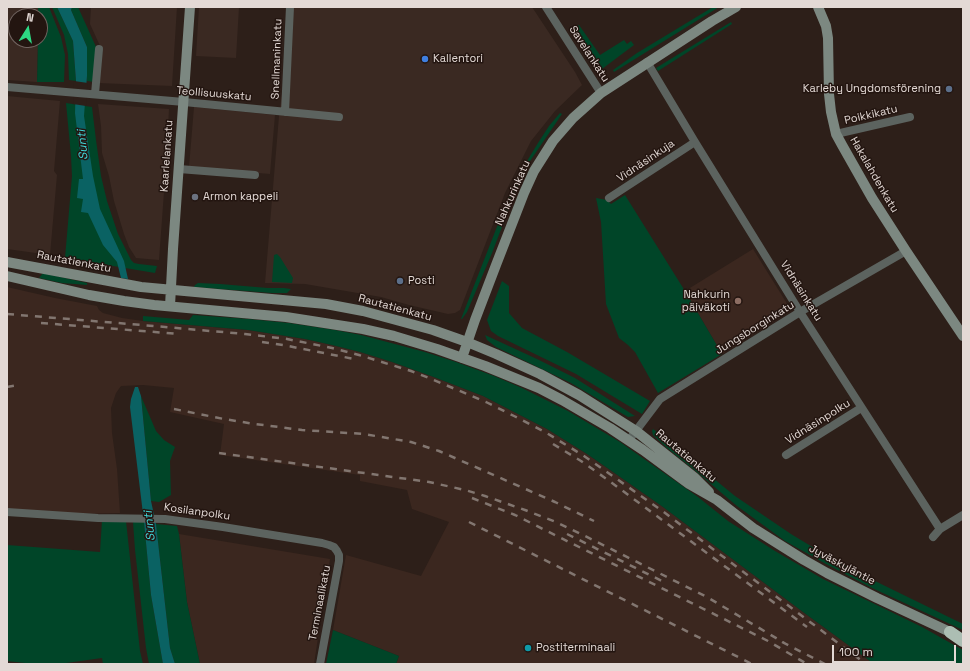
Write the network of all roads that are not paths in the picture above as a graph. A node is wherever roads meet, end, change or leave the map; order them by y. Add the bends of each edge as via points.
1 (190, 7) edge
2 (290, 7) edge
3 (546, 7) edge
4 (736, 7) edge
5 (818, 7) edge
6 (99, 49) dead end
7 (647, 62) junction
8 (7, 87) edge
9 (91, 93) junction
10 (601, 93) junction
11 (184, 102) junction
12 (286, 112) junction
13 (339, 117) dead end
14 (910, 117) dead end
15 (836, 134) junction
16 (694, 142) junction
17 (179, 169) junction
18 (255, 175) dead end
19 (609, 198) dead end
20 (906, 251) junction
21 (7, 262) edge
22 (7, 276) edge
23 (171, 291) junction
24 (170, 306) junction
25 (800, 312) junction
26 (963, 336) edge
27 (467, 342) junction
28 (462, 358) junction
29 (861, 408) junction
30 (636, 431) junction
31 (629, 440) junction
32 (786, 455) dead end
33 (717, 500) junction
34 (7, 512) edge
35 (963, 515) edge
36 (940, 529) junction
37 (932, 536) dead end
38 (334, 547) joint
39 (950, 632) junction
40 (963, 638) edge
41 (963, 641) edge
42 (320, 664) edge

1 - 11 main road, Kaarlelankatu
2 - 12 street, Snellmaninkatu
3 - 10 street, Savelankatu
4 - 7 main road, Nahkurinkatu
5 - 15 main road, Hakalahdenkatu via 828,38 829,94
6 - 9 street
7 - 10 main road, Nahkurinkatu
7 - 16 street, Vidnäsinkatu
8 - 9 street, Teollisuuskatu
9 - 11 street, Teollisuuskatu
10 - 27 main road, Nahkurinkatu via 564,128 546,150 534,171
11 - 12 street, Teollisuuskatu
11 - 17 main road, Kaarlelankatu
12 - 13 street, Teollisuuskatu
14 - 15 street, Poikkikatu
15 - 20 main road, Hakalahdenkatu
16 - 19 street, Vidnäsinkuja
16 - 25 street, Vidnäsinkatu
17 - 18 street
17 - 23 main road, Kaarlelankatu
20 - 25 street, Jungsborginkatu
20 - 26 main road, Hakalahdenkatu
21 - 23 main road, Rautatienkatu
22 - 24 main road, Rautatienkatu via 96,296
23 - 24 main road, Kaarlelankatu
23 - 27 main road, Rautatienkatu via 326,304 390,318
24 - 28 main road, Rautatienkatu via 286,317 363,329
25 - 29 street, Vidnäsinkatu
25 - 30 street, Jungsborginkatu via 660,399
27 - 28 main road, Nahkurinkatu
27 - 30 main road, Rautatienkatu via 540,374
28 - 31 main road, Rautatienkatu via 539,388
29 - 32 street, Vidnäsinpolku
29 - 36 street, Vidnäsinkatu
30 - 31 street, Jungsborginkatu
30 - 33 main road, Rautatienkatu via 695,478
31 - 33 main road, Rautatienkatu via 689,484
33 - 39 main road, Jyväskyläntie via 753,528 821,570
34 - 38 street, Kosilanpolku via 98,518 158,518
35 - 36 street
36 - 37 street
38 - 42 street, Terminaalikatu via 339,554 339,561
39 - 40 highway, Jyväskyläntie
39 - 41 highway

